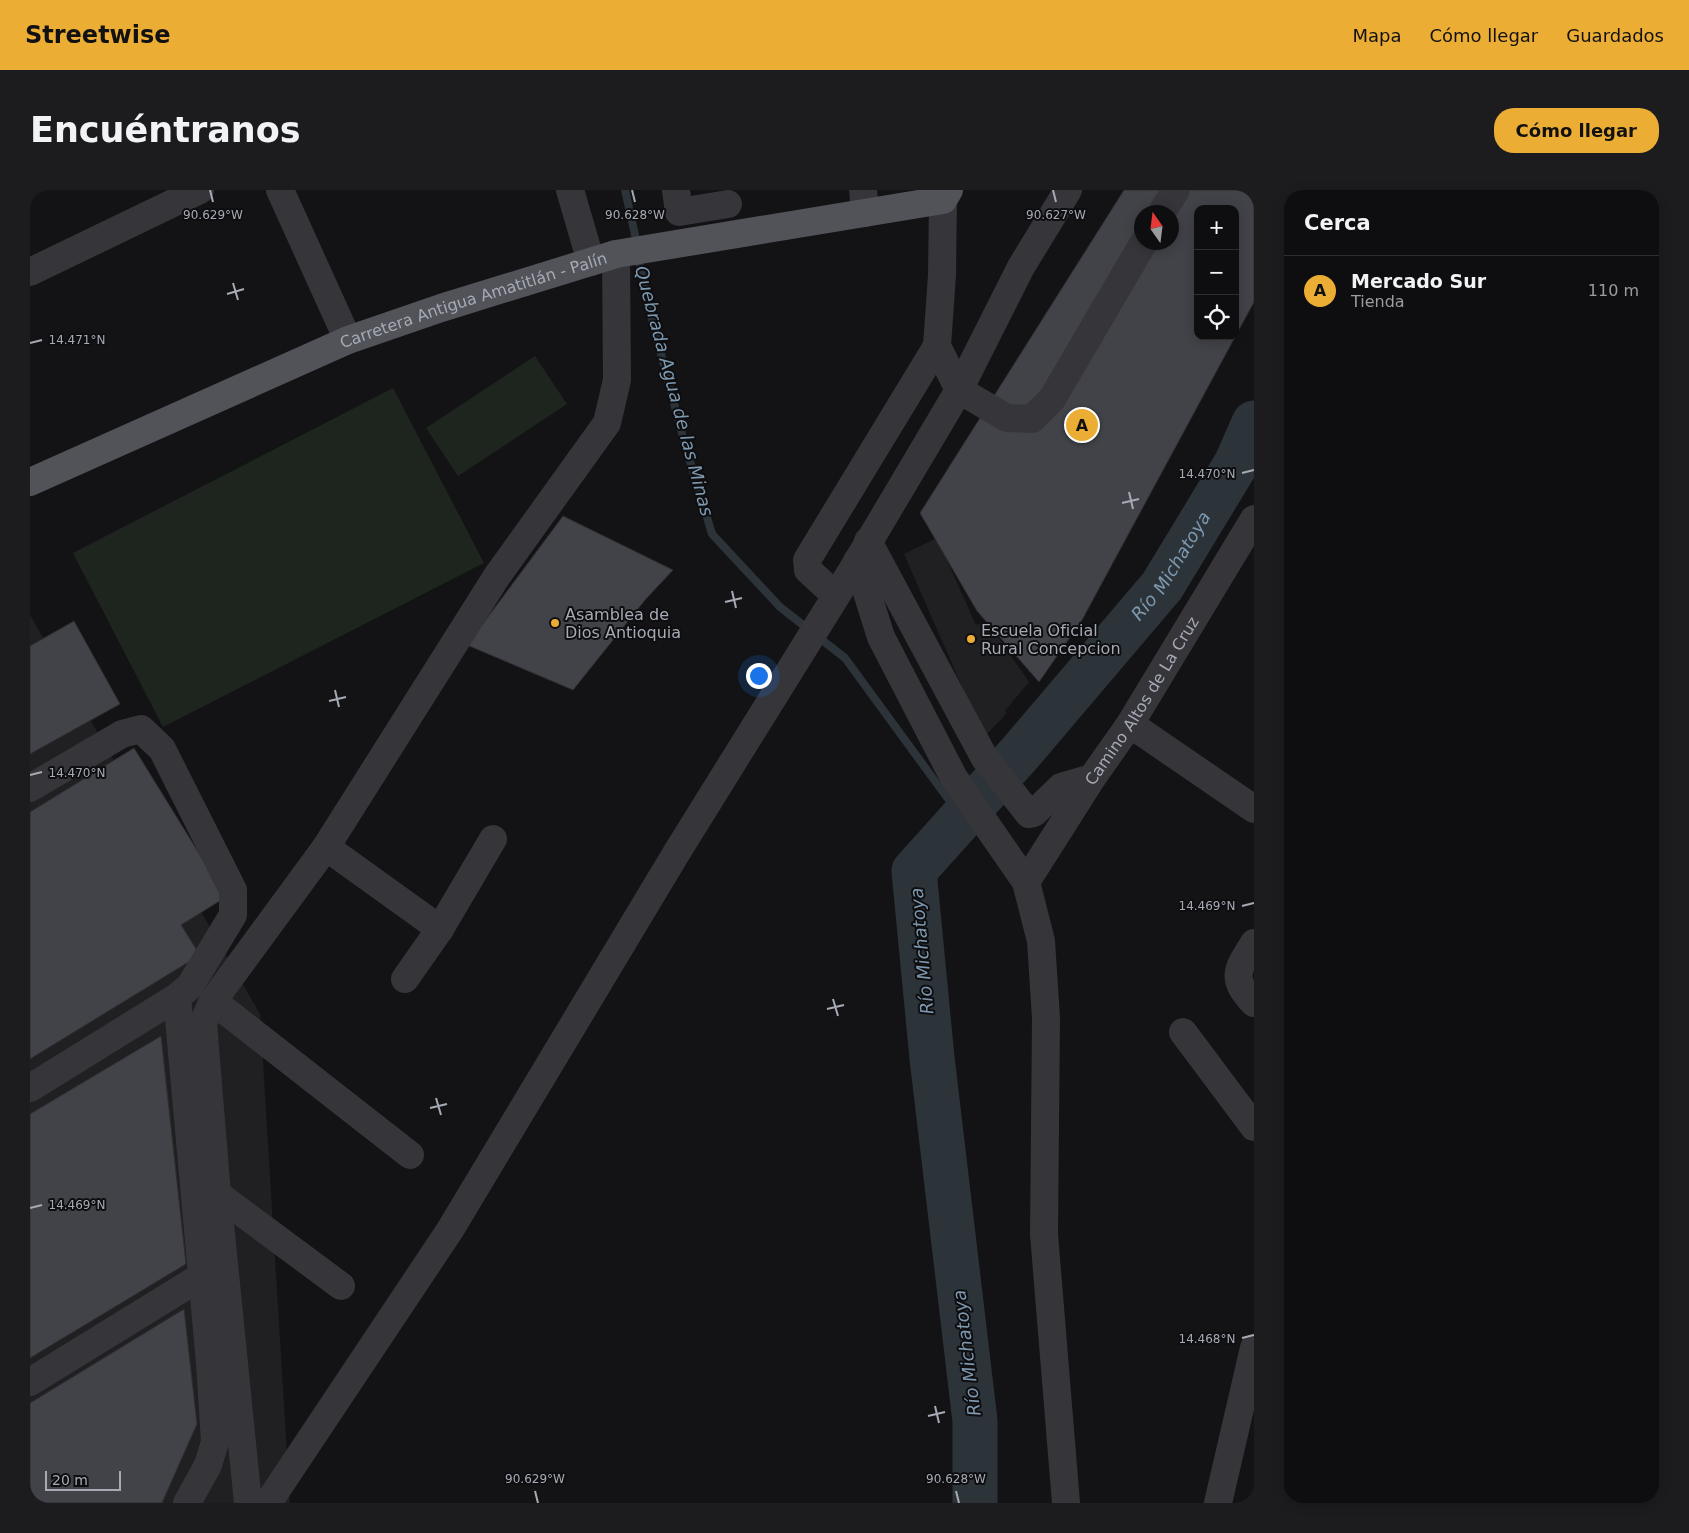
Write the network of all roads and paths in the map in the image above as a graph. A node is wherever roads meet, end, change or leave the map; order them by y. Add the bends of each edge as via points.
1 (280, 190) edge
2 (570, 190) edge
3 (676, 190) edge
4 (1068, 190) edge
5 (1176, 190) edge
6 (195, 191) edge
7 (946, 195) edge
8 (727, 197) edge
9 (913, 197) edge
10 (864, 202) edge
11 (1166, 205) edge
12 (733, 235) junction
13 (1139, 250) edge
14 (616, 254) junction
15 (591, 262) junction
16 (30, 272) edge
17 (348, 340) junction
18 (937, 346) junction
19 (959, 390) junction
20 (30, 482) edge
21 (1254, 519) edge
22 (862, 551) junction
23 (835, 595) junction
24 (1130, 724) junction
25 (1092, 778) junction
26 (30, 788) edge
27 (1254, 809) edge
28 (493, 839) dead end
29 (326, 847) junction
30 (1026, 882) junction
31 (440, 929) junction
32 (1254, 943) edge
33 (405, 979) dead end
34 (177, 997) junction
35 (212, 1001) junction
36 (1254, 1003) edge
37 (1183, 1032) dead end
38 (30, 1088) edge
39 (1254, 1127) edge
40 (410, 1155) dead end
41 (217, 1194) junction
42 (202, 1276) junction
43 (341, 1286) dead end
44 (1254, 1348) edge
45 (30, 1382) edge
46 (187, 1503) edge
47 (248, 1503) edge
48 (268, 1503) edge
49 (1066, 1503) edge
50 (1218, 1503) edge

1 - 17 street
2 - 15 street
3 - 8 street via 679,212
4 - 19 street via 1020,267
5 - 11 street
6 - 16 street
7 - 9 main road, Carretera Antigua Amatitlán - Palín
7 - 18 street
8 - 12 street
9 - 10 main road, Carretera Antigua Amatitlán - Palín
10 - 12 main road, Carretera Antigua Amatitlán - Palín
12 - 14 main road, Carretera Antigua Amatitlán - Palín
13 - 19 street via 1052,399 1032,419 1007,418
14 - 15 main road, Carretera Antigua Amatitlán - Palín
14 - 29 street via 618,380 607,423 497,576
15 - 17 main road, Carretera Antigua Amatitlán - Palín
17 - 20 main road, Carretera Antigua Amatitlán - Palín
18 - 19 street
18 - 23 street via 807,560 808,570
19 - 22 street
21 - 24 street, Camino Altos de La Cruz
22 - 23 street
22 - 25 street via 984,757 1029,814 1061,787
22 - 30 street via 881,637 954,778
23 - 48 street via 450,1230
24 - 25 street, Camino Altos de La Cruz
24 - 27 street
25 - 30 street, Camino Altos de La Cruz
26 - 34 street via 122,734 141,729 162,749 233,890 232,915 190,986
28 - 31 street
29 - 31 street
29 - 35 street
30 - 49 street via 1042,941 1046,1018 1044,1234
31 - 33 street
32 - 36 street via 1239,966 1238,980
34 - 38 street
34 - 42 street
35 - 40 street
35 - 41 street via 203,1023
37 - 39 street
41 - 43 street
41 - 47 street
42 - 45 street
42 - 46 street via 215,1442 208,1466
44 - 50 street

